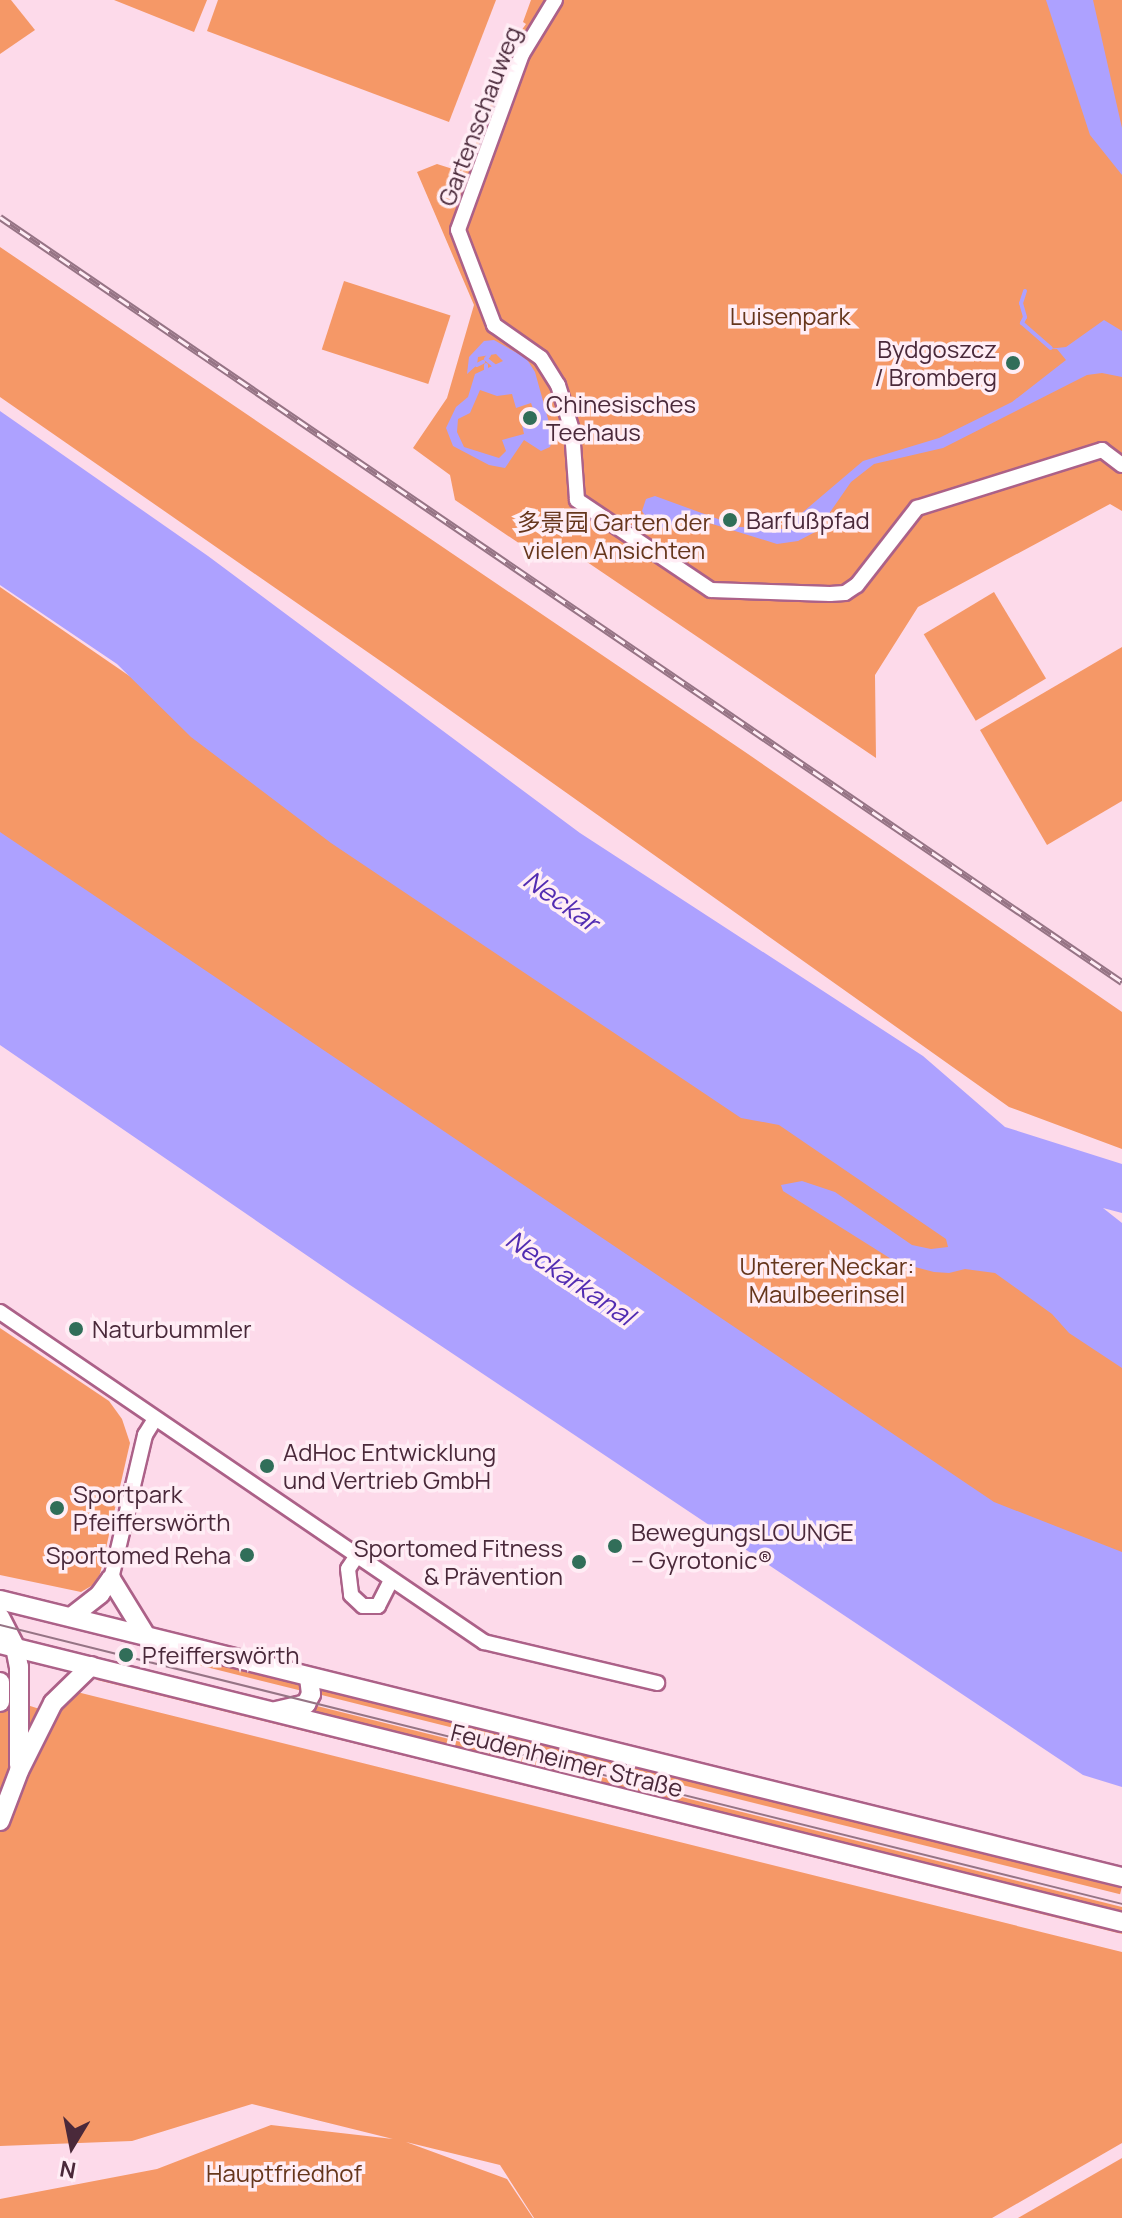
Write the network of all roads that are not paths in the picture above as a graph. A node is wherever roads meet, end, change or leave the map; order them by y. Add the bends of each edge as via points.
1 (555, 0) edge
2 (1122, 465) edge
3 (0, 1312) edge
4 (155, 1419) junction
5 (356, 1557) junction
6 (111, 1579) junction
7 (391, 1581) junction
8 (0, 1600) edge
9 (0, 1617) edge
10 (71, 1617) junction
11 (146, 1636) junction
12 (8, 1646) edge
13 (91, 1666) junction
14 (309, 1677) junction
15 (0, 1682) edge
16 (657, 1683) dead end
17 (0, 1702) edge
18 (274, 1712) junction
19 (19, 1771) junction
20 (0, 1821) edge
21 (1122, 1877) edge
22 (1122, 1922) edge

1 - 2 street, Gartenschauweg via 522,54 458,230 494,325 541,358 558,385 572,430 577,500 711,590 830,594 857,585 917,508 1102,450
3 - 4 street
4 - 5 street
4 - 6 street via 145,1435
5 - 7 street
5 - 7 street via 348,1569 351,1595 363,1606 378,1606
6 - 10 main road
6 - 11 main road
7 - 16 street via 484,1642
8 - 10 main road, Feudenheimer Straße
9 - 12 main road
10 - 11 main road, Feudenheimer Straße
11 - 14 main road, Feudenheimer Straße
12 - 13 main road, Feudenheimer Straße
12 - 19 main road via 21,1690
13 - 18 main road, Feudenheimer Straße
13 - 19 main road via 53,1703
14 - 18 main road via 306,1704
14 - 21 main road, Feudenheimer Straße
15 - 17 main road
18 - 22 main road, Feudenheimer Straße
19 - 20 main road

